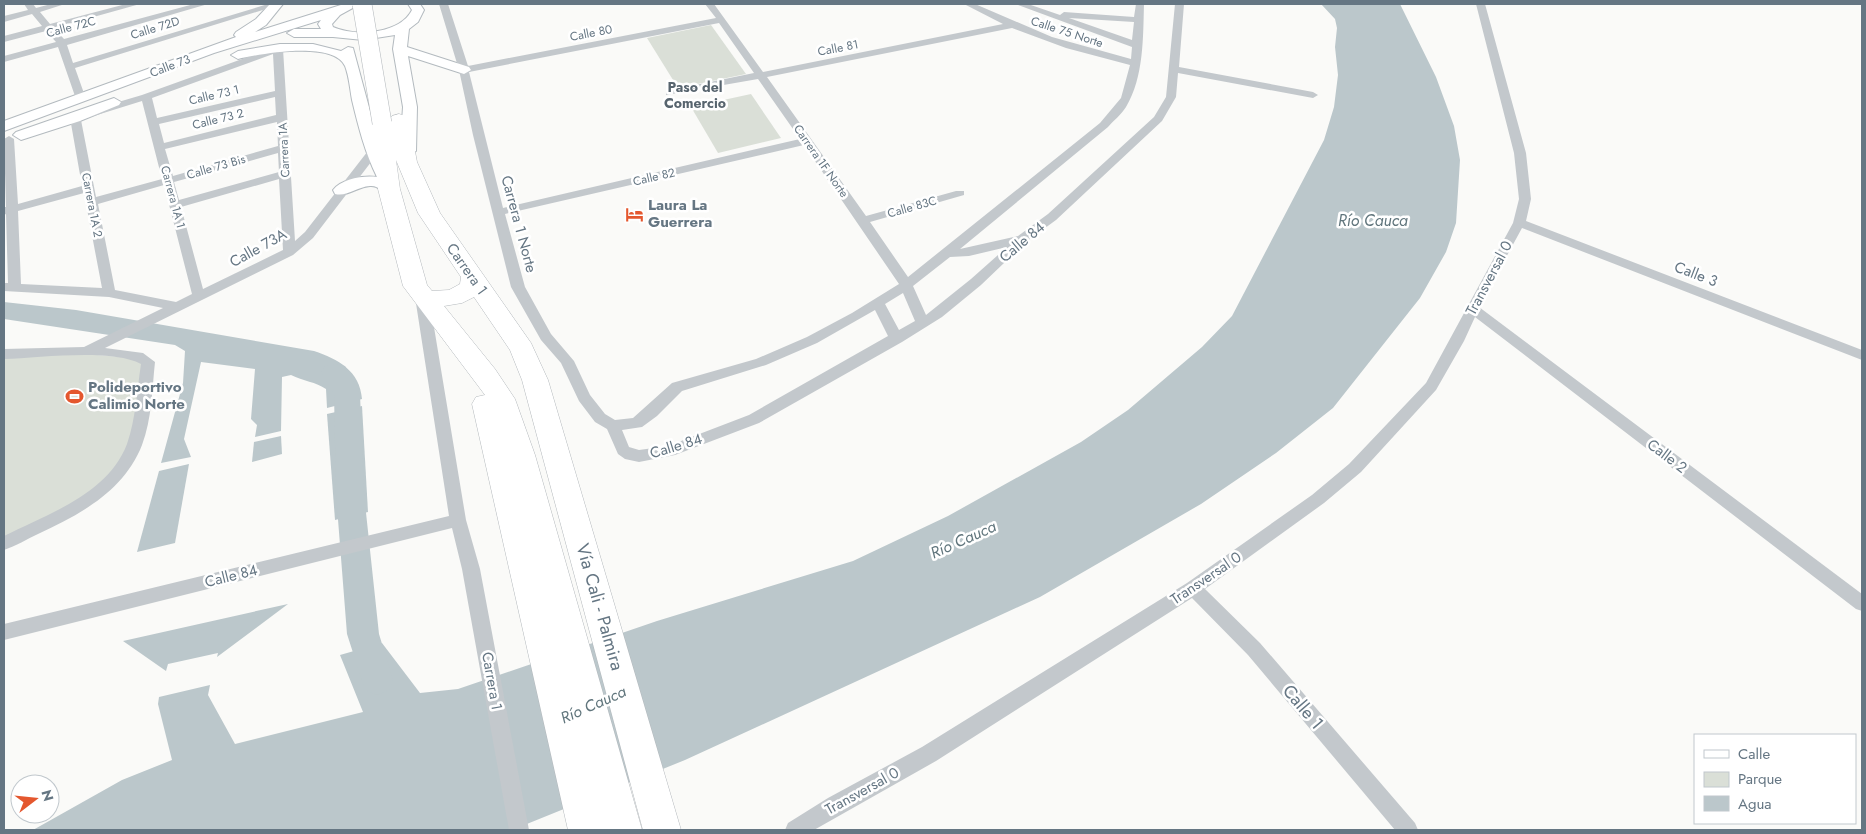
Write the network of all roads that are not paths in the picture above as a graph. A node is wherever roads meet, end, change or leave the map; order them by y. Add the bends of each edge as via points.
1 (60, 4) edge
2 (135, 4) edge
3 (277, 4) edge
4 (354, 4) edge
5 (362, 4) edge
6 (375, 4) edge
7 (443, 4) edge
8 (710, 4) edge
9 (968, 4) edge
10 (1020, 4) edge
11 (1140, 4) edge
12 (1179, 4) edge
13 (1480, 4) edge
14 (417, 5) edge
15 (31, 7) edge
16 (340, 8) edge
17 (212, 10) edge
18 (1041, 13) junction
19 (4, 19) edge
20 (722, 20) junction
21 (1138, 20) junction
22 (404, 26) junction
23 (1010, 26) junction
24 (48, 27) junction
25 (334, 33) junction
26 (4, 39) edge
27 (61, 42) junction
28 (1136, 45) junction
29 (278, 49) junction
30 (210, 50) junction
31 (400, 50) junction
32 (4, 59) edge
33 (351, 63) junction
34 (1134, 63) junction
35 (69, 66) junction
36 (1174, 69) junction
37 (464, 70) junction
38 (185, 72) junction
39 (761, 76) junction
40 (281, 93) junction
41 (670, 94) dead end
42 (1313, 95) dead end
43 (146, 97) junction
44 (81, 100) junction
45 (282, 117) junction
46 (76, 118) junction
47 (390, 121) junction
48 (154, 122) junction
49 (5, 135) edge
50 (808, 141) junction
51 (160, 147) junction
52 (284, 148) junction
53 (374, 148) junction
54 (408, 162) junction
55 (286, 174) junction
56 (169, 180) junction
57 (88, 188) junction
58 (389, 189) junction
59 (341, 190) junction
60 (960, 193) dead end
61 (90, 202) junction
62 (176, 205) junction
63 (8, 210) edge
64 (500, 212) junction
65 (864, 220) junction
66 (1519, 223) junction
67 (1022, 239) junction
68 (289, 252) junction
69 (947, 253) junction
70 (473, 277) junction
71 (906, 285) junction
72 (9, 287) edge
73 (109, 293) junction
74 (199, 297) junction
75 (422, 297) junction
76 (878, 303) junction
77 (178, 307) junction
78 (1472, 308) junction
79 (923, 323) junction
80 (897, 338) junction
81 (89, 350) junction
82 (4, 354) edge
83 (1862, 355) edge
84 (613, 426) junction
85 (458, 520) junction
86 (578, 528) joint
87 (4, 543) edge
88 (533, 548) junction
89 (1193, 588) junction
90 (1862, 604) edge
91 (4, 632) edge
92 (520, 830) edge
93 (587, 830) edge
94 (623, 830) edge
95 (662, 830) edge
96 (795, 830) edge
97 (1408, 830) edge

1 - 15 street
2 - 24 street
3 - 17 street, Calle 72D
3 - 30 main road via 256,26
4 - 16 main road, Calle 73
5 - 47 highway, Carrera 1, bridge
6 - 47 highway, Carrera 1
7 - 37 street, Carrera 1 Norte
8 - 20 street, Carrera 1F Norte
9 - 23 street, Calle 75 Norte
10 - 18 street
11 - 21 street
12 - 36 street, Calle 84
13 - 66 street, Transversal 0 via 1520,153 1525,199
14 - 22 main road via 416,17
15 - 19 street
15 - 24 street
16 - 25 main road via 328,17 325,24
16 - 30 main road, Calle 73
17 - 27 street, Calle 72C
17 - 35 street, Calle 72D
18 - 21 street
18 - 28 street
20 - 37 street, Calle 80
20 - 39 street, Carrera 1F Norte
21 - 28 street
22 - 25 main road, Calle 73 via 370,36
22 - 31 main road
23 - 34 street, Calle 75 Norte via 1085,52
23 - 39 street, Calle 81
24 - 26 street
24 - 27 street
25 - 33 main road via 346,46
25 - 38 main road, Calle 73 via 302,32 258,41 222,53
27 - 32 street, Calle 72C
27 - 35 street
28 - 34 street
29 - 33 main road via 321,49
29 - 38 main road via 235,55
29 - 40 street, Carrera 1A
29 - 43 street
30 - 44 main road, Calle 73
31 - 37 main road
31 - 54 main road via 410,107
33 - 53 main road
34 - 69 street via 1121,107 1104,125
35 - 44 street
36 - 42 street
36 - 67 street, Calle 84 via 1171,97 1158,119 1052,217
37 - 64 street, Carrera 1 Norte
38 - 46 main road, Calle 73
39 - 41 street, Calle 81
39 - 50 street, Carrera 1F Norte
40 - 45 street, Carrera 1A
40 - 48 street, Calle 73 1
43 - 46 street
43 - 48 street, Carrera 1A 1
44 - 49 main road, Calle 73
45 - 51 street, Calle 73 2
45 - 52 street, Carrera 1A
46 - 49 main road, Calle 73
46 - 57 street, Carrera 1A 2
47 - 54 highway, Carrera 1
47 - 58 highway, Carrera 1
48 - 51 street, Carrera 1A 1
49 - 63 street
50 - 64 street, Calle 82
50 - 65 street, Carrera 1F Norte
51 - 56 street, Carrera 1A 1
52 - 55 street, Carrera 1A
52 - 56 street, Calle 73 Bis
53 - 58 main road
53 - 59 street, Calle 73A
54 - 70 highway, Carrera 1 via 429,213
55 - 62 street
55 - 68 street, Carrera 1A
56 - 61 street, Calle 73 Bis
56 - 62 street, Carrera 1A 1
57 - 61 street, Carrera 1A 2
57 - 63 street
58 - 59 main road via 382,183 368,181
58 - 75 highway, Carrera 1 via 415,286
59 - 68 street, Calle 73A via 309,235
60 - 65 street, Calle 83C
61 - 73 street, Carrera 1A 2
62 - 74 street, Carrera 1A 1
63 - 72 street
64 - 84 street, Carrera 1 Norte via 518,287 529,310 567,361 584,397 600,418
65 - 71 street, Carrera 1F Norte
66 - 78 street, Transversal 0
66 - 83 street, Calle 3
67 - 69 street via 969,252
67 - 79 street, Calle 84 via 976,282
68 - 74 street, Calle 73A
69 - 71 street
70 - 75 highway via 469,287 455,296 438,300
70 - 86 highway, Carrera 1 via 522,349 536,380
71 - 76 street
71 - 79 street, Carrera 1F Norte
72 - 73 street
73 - 77 street
74 - 77 street, Calle 73A
75 - 85 street, Carrera 1
75 - 88 highway, Carrera 1 via 463,350 484,395
76 - 80 street
76 - 84 street via 812,340 761,362 677,387 637,423
77 - 81 street, Calle 73A
78 - 89 street, Transversal 0 via 1431,386 1355,468 1318,499
78 - 90 street, Calle 2
79 - 80 street, Calle 84
80 - 84 street, Calle 84 via 754,419 670,451 630,455 623,450
81 - 82 street, Calle 73A
81 - 87 street, Calle 73A via 140,356 148,362 134,446 114,481 75,508
85 - 91 street, Calle 84
85 - 92 street, Carrera 1 via 471,569
86 - 95 highway, Vía Cali - Palmira
88 - 93 highway
88 - 94 highway
89 - 96 street, Transversal 0 via 930,754
89 - 97 street, Calle 1 via 1254,649

